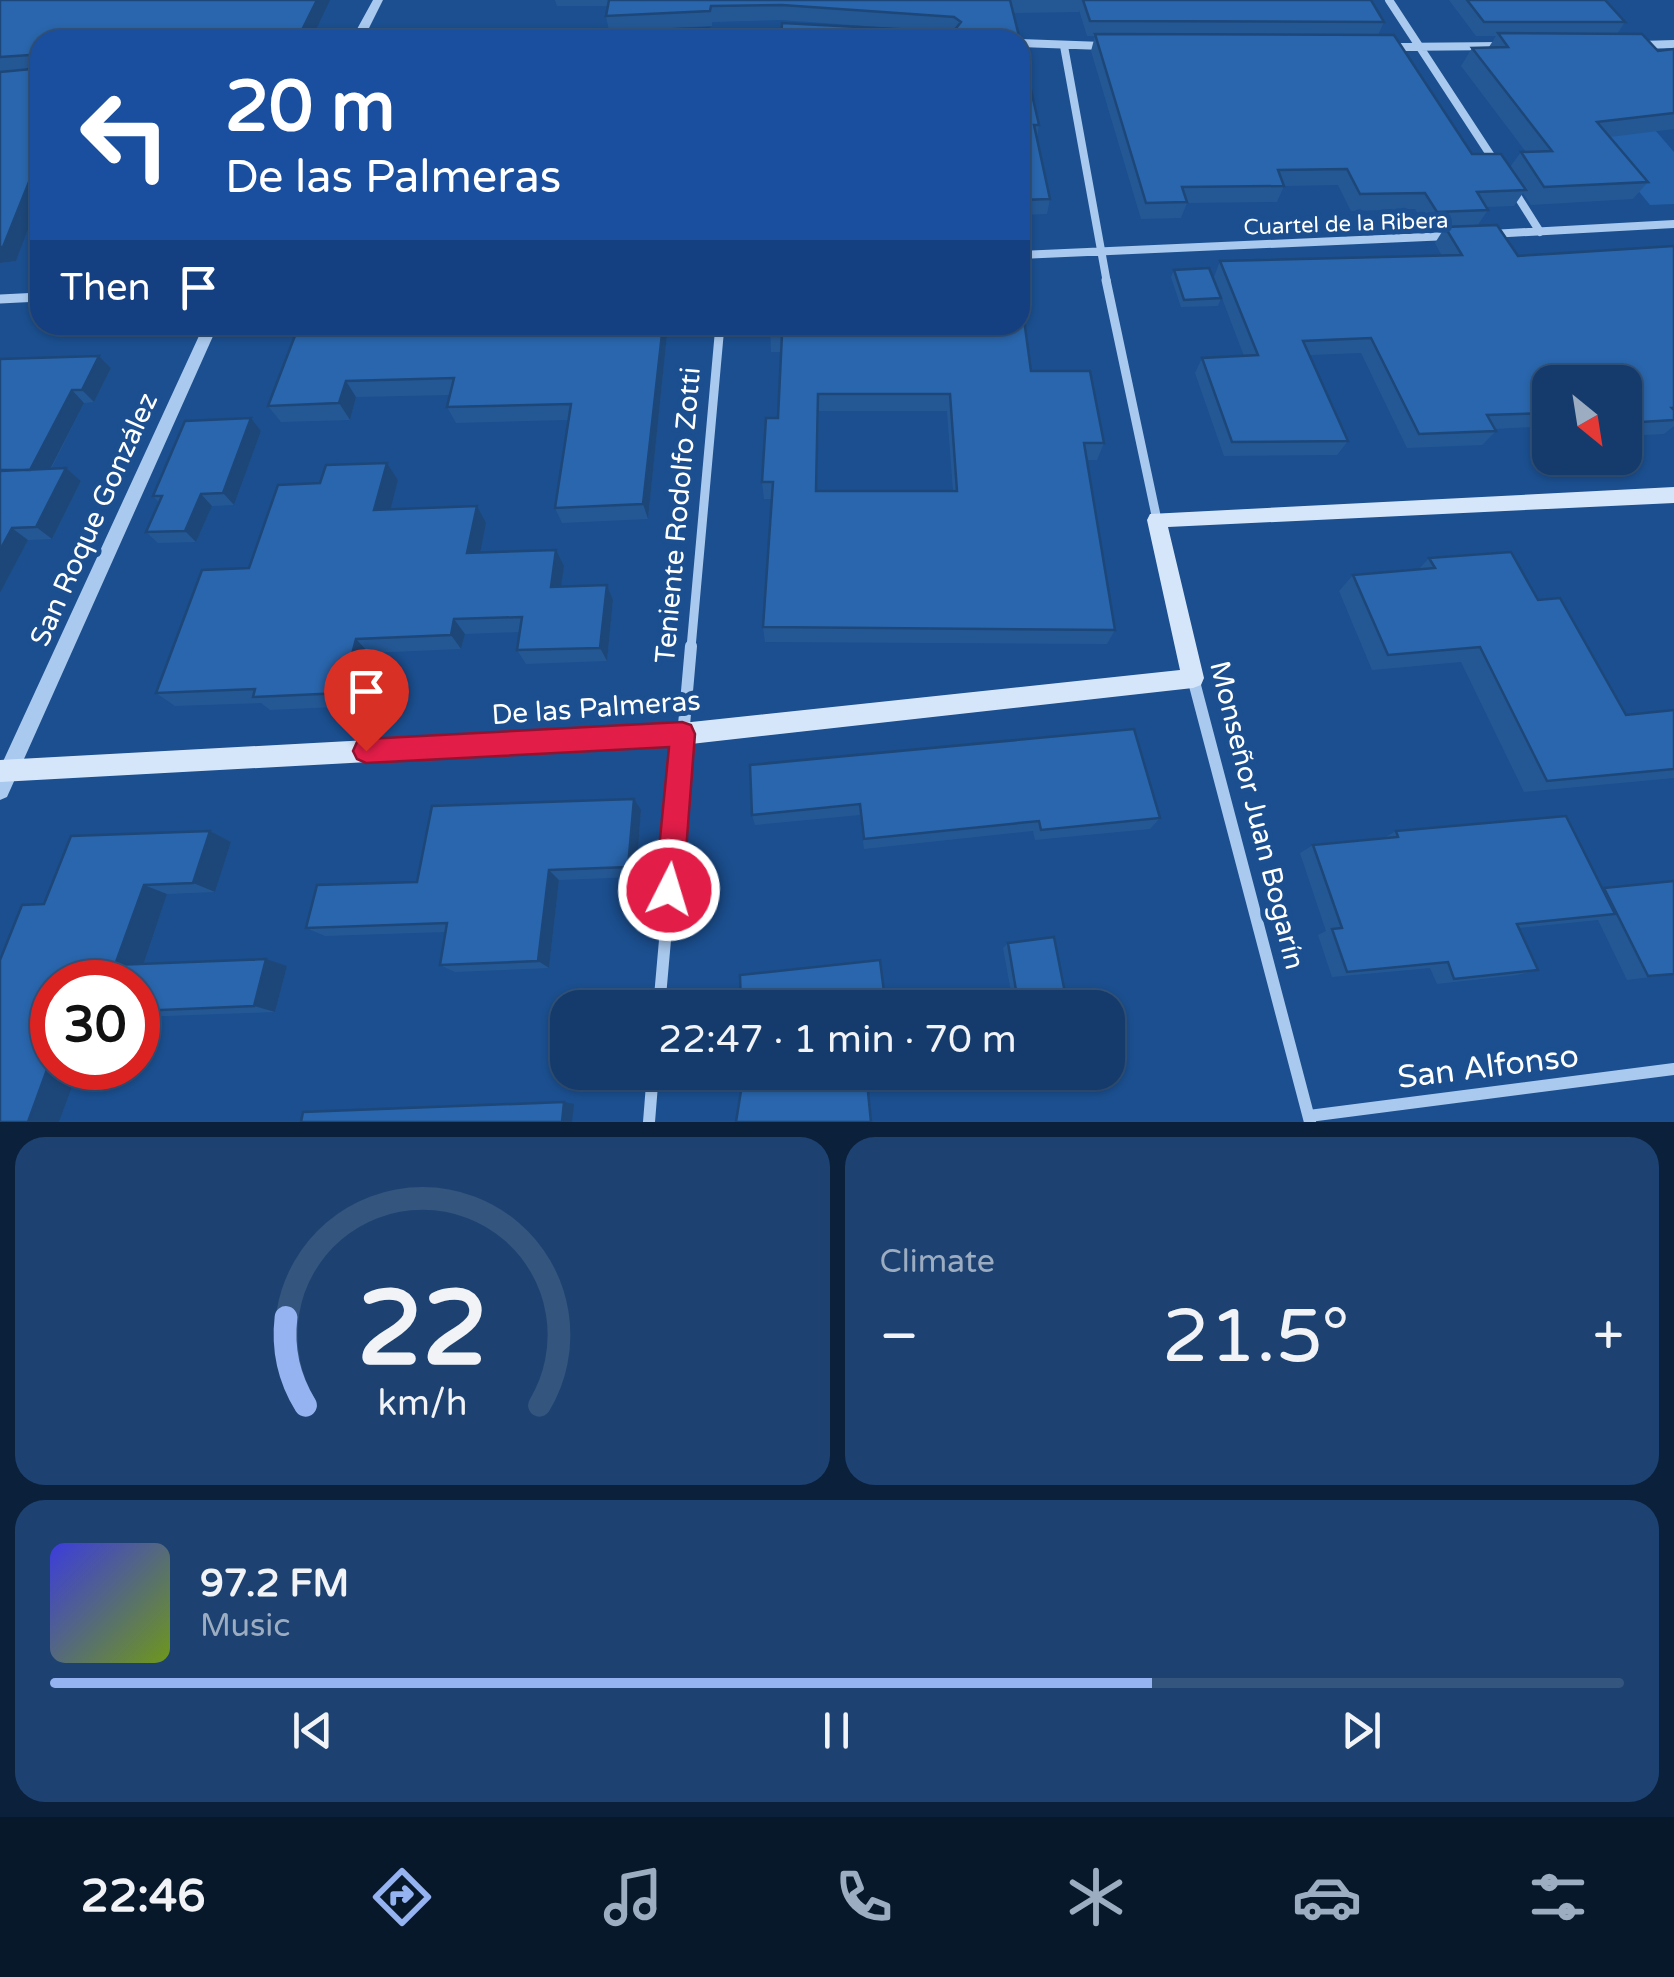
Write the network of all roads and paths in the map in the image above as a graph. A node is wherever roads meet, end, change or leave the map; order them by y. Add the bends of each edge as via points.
1 (378, 0) edge
2 (1389, 0) edge
3 (362, 30) edge
4 (1030, 44) edge
5 (1674, 44) edge
6 (1635, 45) edge
7 (1064, 46) junction
8 (1124, 46) edge
9 (1519, 46) edge
10 (1382, 47) edge
11 (1422, 47) junction
12 (1497, 165) edge
13 (1508, 182) edge
14 (1674, 224) edge
15 (1540, 232) junction
16 (1480, 234) edge
17 (1460, 236) edge
18 (1100, 251) junction
19 (1030, 254) edge
20 (30, 298) edge
21 (0, 299) edge
22 (206, 335) edge
23 (719, 335) edge
24 (1674, 495) edge
25 (1157, 520) junction
26 (1193, 678) junction
27 (682, 734) junction
28 (3, 777) edge
29 (661, 990) edge
30 (1674, 1069) edge
31 (652, 1090) edge
32 (1309, 1119) edge
33 (649, 1122) edge

1 - 3 street
2 - 11 street
4 - 7 street
5 - 6 street
7 - 8 street
7 - 18 street, Monseñor Juan Bogarín
9 - 11 street
10 - 11 street
11 - 12 street
13 - 15 street
14 - 15 street, Cuartel de la Ribera
15 - 16 street, Cuartel de la Ribera
17 - 18 street, Cuartel de la Ribera
18 - 19 street, Cuartel de la Ribera
18 - 25 street, Monseñor Juan Bogarín
20 - 21 street
22 - 28 street, San Roque González
23 - 27 street, Teniente Rodolfo Zotti
24 - 25 main road
25 - 26 main road, Monseñor Juan Bogarín
26 - 27 main road, De las Palmeras
26 - 32 street, Monseñor Juan Bogarín
27 - 28 main road, De las Palmeras
27 - 29 street, Teniente Rodolfo Zotti
30 - 32 street, San Alfonso
31 - 33 street

